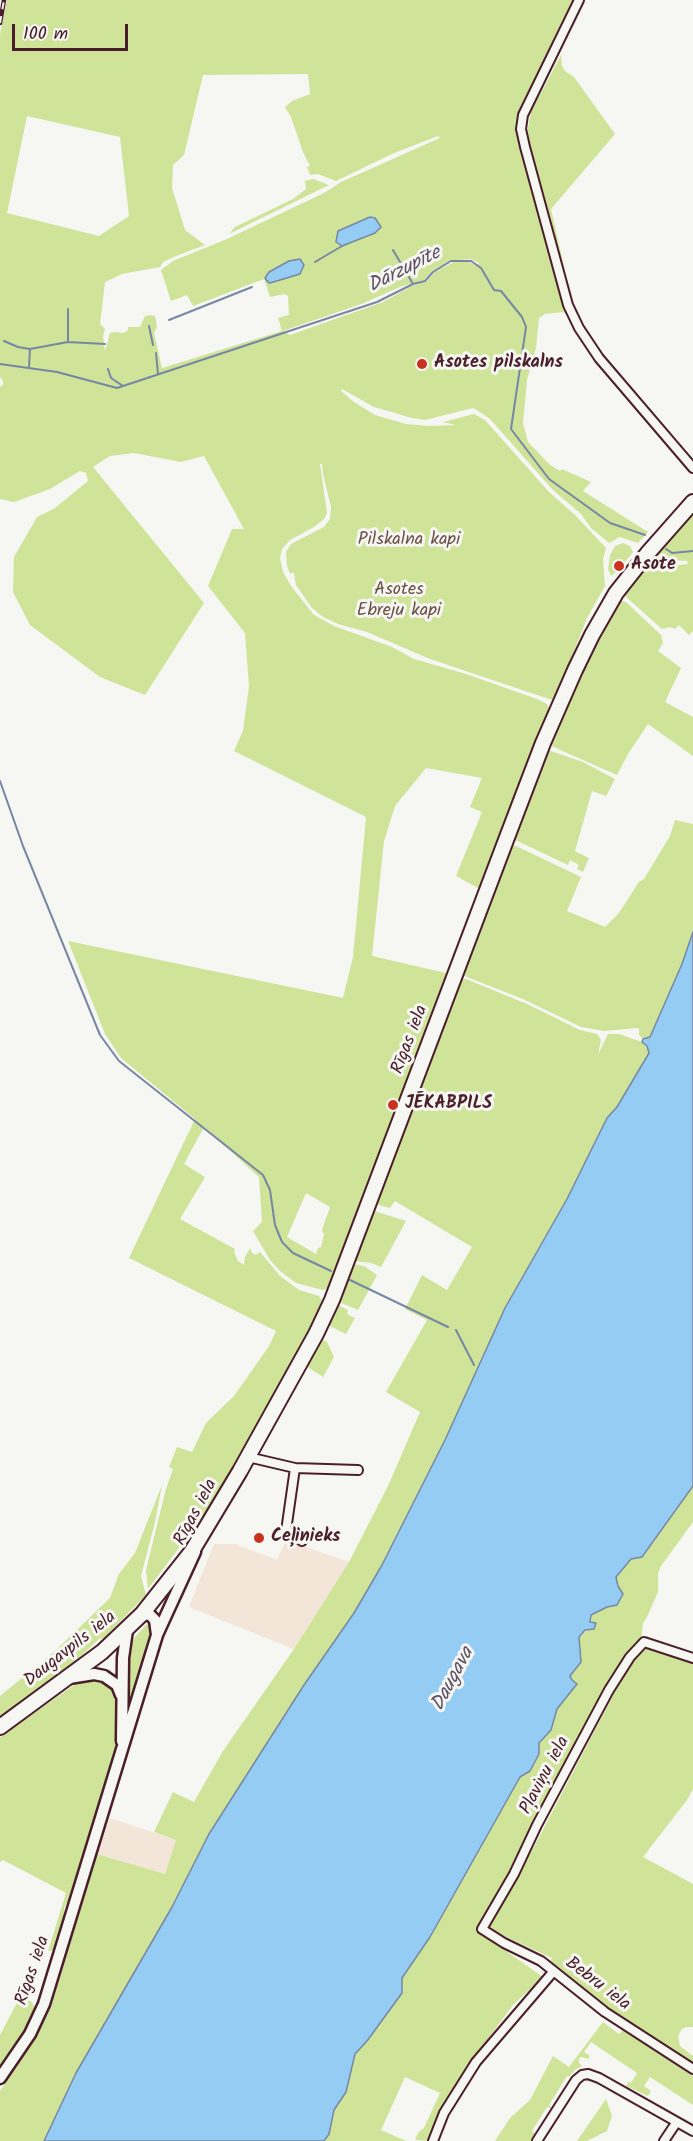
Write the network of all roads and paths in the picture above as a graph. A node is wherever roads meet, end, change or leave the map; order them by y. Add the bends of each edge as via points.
1 (579, 0) edge
2 (693, 468) edge
3 (693, 502) edge
4 (248, 1457) junction
5 (295, 1468) junction
6 (358, 1470) dead end
7 (201, 1538) junction
8 (302, 1541) dead end
9 (142, 1614) junction
10 (127, 1630) junction
11 (157, 1635) junction
12 (693, 1658) edge
13 (68, 1678) junction
14 (122, 1699) junction
15 (0, 1727) edge
16 (122, 1745) junction
17 (482, 1929) joint
18 (553, 1972) junction
19 (693, 2069) edge
20 (0, 2078) edge
21 (676, 2123) junction
22 (693, 2131) edge
23 (433, 2141) edge
24 (537, 2141) edge
25 (664, 2141) edge

1 - 2 street via 523,115 525,147 568,305 579,328 599,358
3 - 4 highway, Rīgas iela via 616,593 592,635 543,743 332,1300
4 - 5 street
4 - 7 highway, Rīgas iela
5 - 6 street
5 - 8 street via 286,1531
7 - 9 highway, Daugavpils iela
7 - 11 main road, Rīgas iela
9 - 10 highway, Daugavpils iela
9 - 11 main road via 155,1620
10 - 13 highway, Daugavpils iela
10 - 14 main road
11 - 16 main road, Rīgas iela
12 - 17 street, Pļaviņu iela via 644,1641 630,1657
13 - 14 main road via 104,1676 117,1685
13 - 15 highway, Daugavpils iela
14 - 16 main road
16 - 20 main road, Rīgas iela via 44,2004 30,2034
17 - 18 street, Bebru iela via 541,1961
18 - 19 street, Bebru iela via 605,2012
18 - 23 street via 476,2062 444,2113
21 - 22 street
21 - 24 street via 586,2074 576,2080
21 - 25 street

